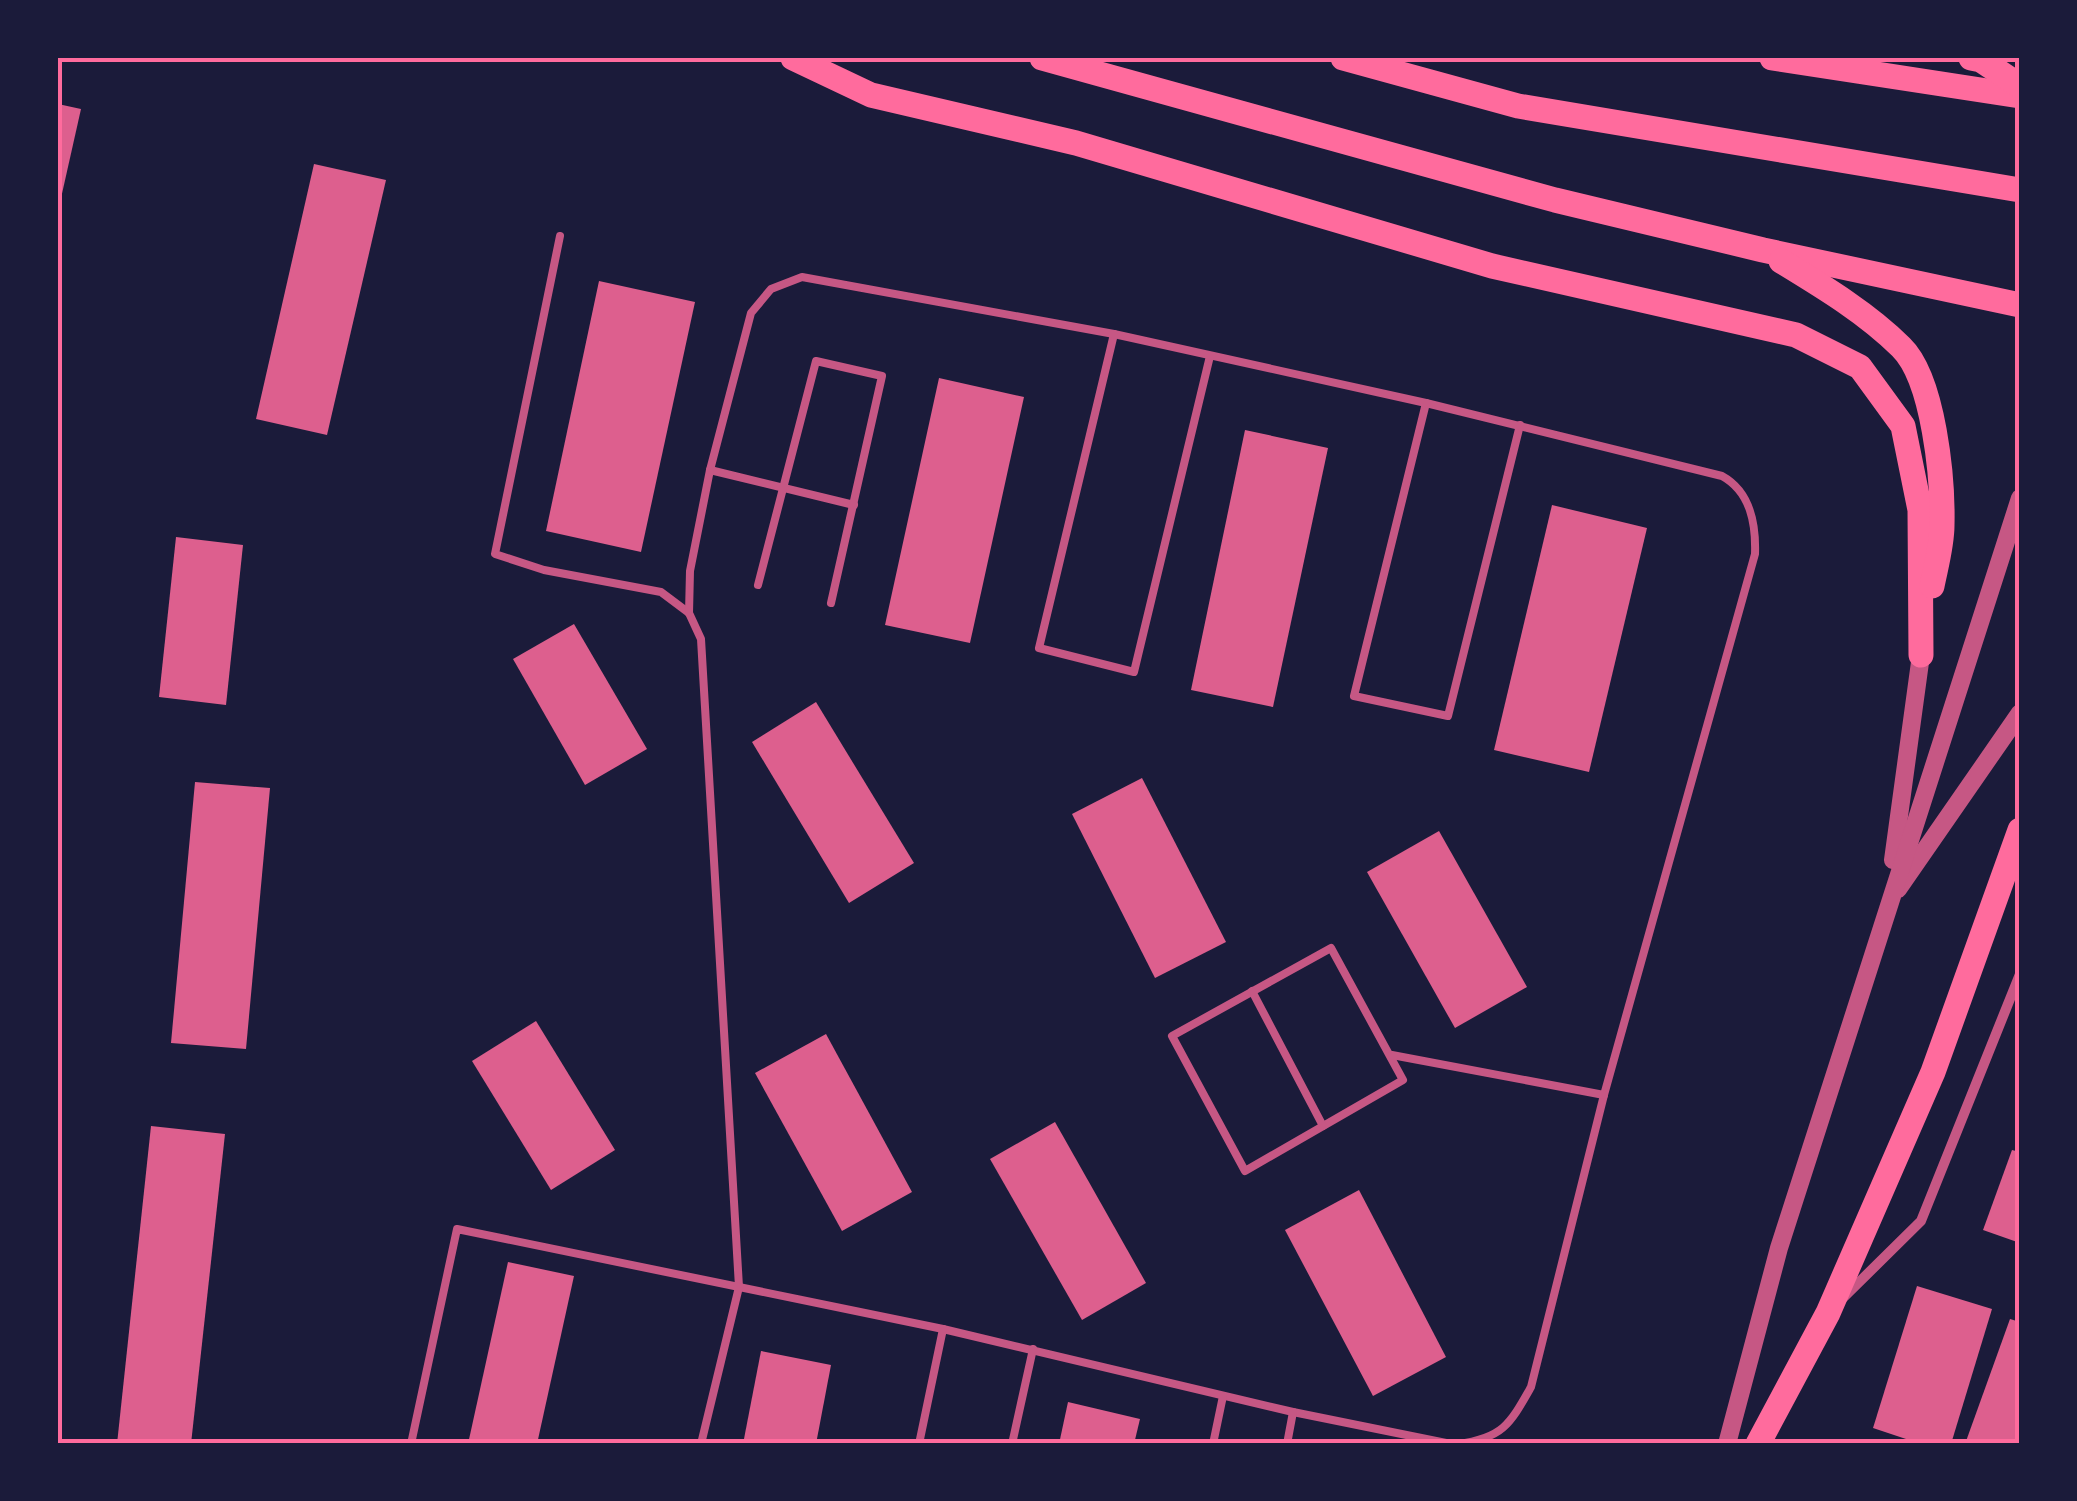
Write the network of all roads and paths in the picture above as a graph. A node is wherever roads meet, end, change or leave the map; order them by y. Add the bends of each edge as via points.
1 (793, 58) edge
2 (1042, 58) edge
3 (1343, 58) edge
4 (1772, 58) edge
5 (1971, 58) edge
6 (2020, 86) edge
7 (2020, 96) edge
8 (2018, 190) edge
9 (560, 236) dead end
10 (1763, 250) junction
11 (2020, 305) edge
12 (1114, 334) junction
13 (1210, 356) junction
14 (1426, 403) junction
15 (1520, 425) junction
16 (710, 470) junction
17 (785, 488) junction
18 (2020, 498) edge
19 (854, 505) junction
20 (758, 586) dead end
21 (831, 602) dead end
22 (689, 613) junction
23 (1920, 655) junction
24 (2020, 713) edge
25 (2020, 830) edge
26 (1886, 906) junction
27 (2020, 974) edge
28 (1252, 991) junction
29 (1392, 1055) junction
30 (1604, 1095) junction
31 (1323, 1126) junction
32 (739, 1287) junction
33 (1828, 1313) junction
34 (943, 1329) junction
35 (1033, 1349) junction
36 (1223, 1396) junction
37 (1293, 1412) junction
38 (411, 1444) edge
39 (700, 1444) edge
40 (920, 1444) edge
41 (1012, 1444) edge
42 (1213, 1444) edge
43 (1287, 1444) edge
44 (1450, 1444) edge
45 (1458, 1444) edge
46 (1727, 1444) edge
47 (1758, 1444) edge

1 - 23 highway via 871,95 1076,143 1492,266 1796,335 1860,367 1903,426 1920,510
2 - 10 highway
3 - 8 highway via 1518,106
4 - 7 highway
5 - 6 highway
9 - 22 lane via 495,554 662,592
10 - 11 highway
10 - 23 highway via 1832,292 1903,348 1919,376 1938,448 1942,527
12 - 13 lane
12 - 13 lane via 1039,648 1134,672
12 - 16 lane via 802,277 771,289 751,313
13 - 14 lane
14 - 15 lane
14 - 15 lane via 1354,696 1448,716
15 - 30 lane via 1722,476 1744,498 1756,532
16 - 17 lane
16 - 22 lane via 690,570
17 - 19 lane
17 - 19 lane via 816,361 882,376
17 - 20 lane
18 - 26 street
19 - 21 lane
22 - 32 lane via 701,639
23 - 26 street
24 - 26 street
25 - 33 highway via 1933,1072
26 - 46 street via 1778,1248
27 - 33 street via 1921,1221
28 - 29 lane via 1330,948
28 - 31 lane
28 - 31 lane via 1172,1036 1245,1172
29 - 30 lane
29 - 31 lane via 1404,1080
30 - 45 lane via 1531,1387 1512,1422 1487,1440
32 - 34 lane
32 - 38 lane via 457,1229
32 - 39 lane
33 - 47 highway
34 - 35 lane
34 - 40 lane
35 - 36 lane
35 - 41 lane
36 - 37 lane
36 - 42 lane
37 - 43 lane
37 - 44 lane

